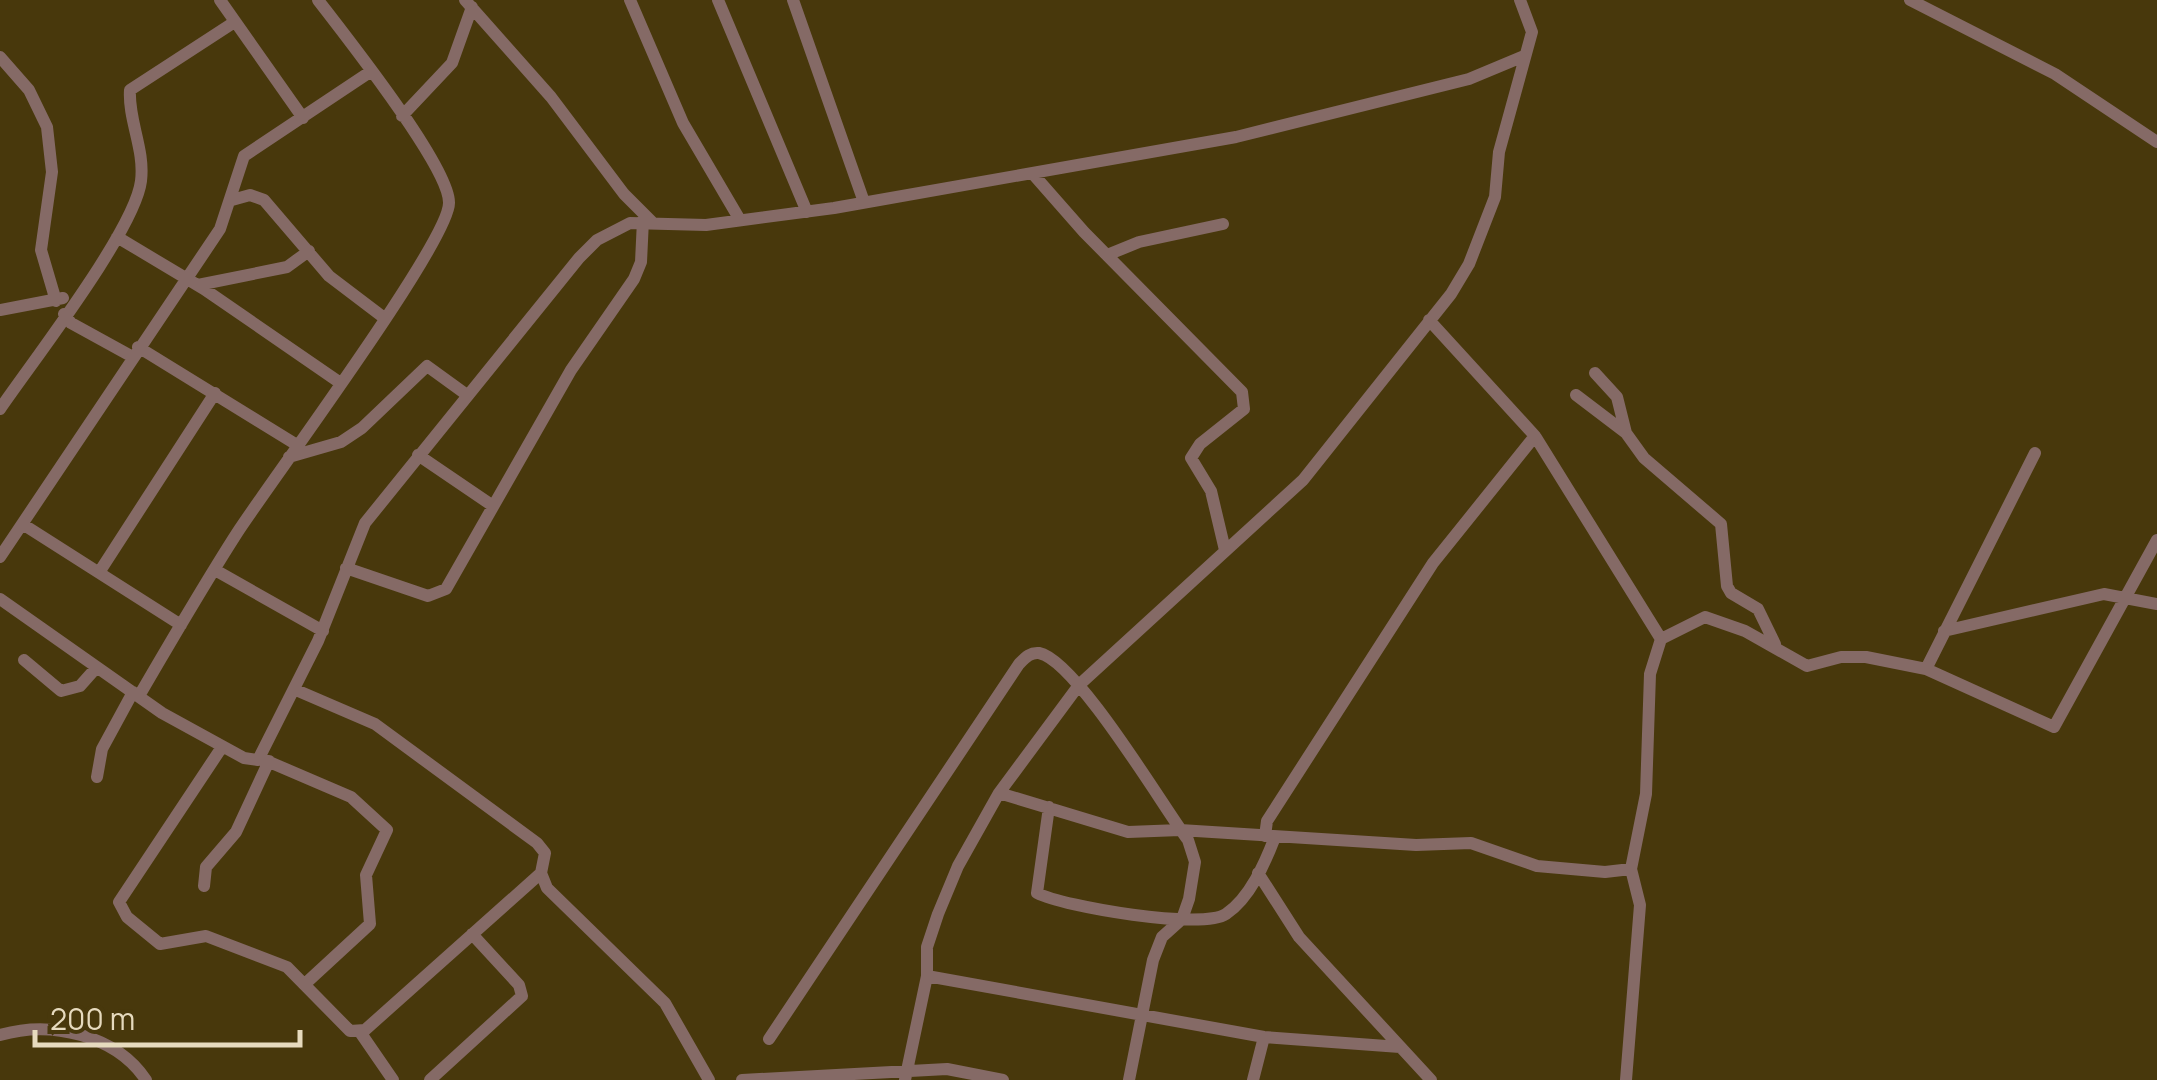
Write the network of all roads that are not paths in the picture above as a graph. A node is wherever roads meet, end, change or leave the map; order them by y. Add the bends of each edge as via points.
1 (220, 0) edge
2 (318, 0) edge
3 (630, 0) edge
4 (718, 0) edge
5 (793, 0) edge
6 (1520, 0) edge
7 (1918, 2) edge
8 (468, 4) edge
9 (233, 23) junction
10 (1524, 56) junction
11 (0, 57) edge
12 (370, 72) junction
13 (402, 116) junction
14 (303, 118) junction
15 (2155, 136) edge
16 (1033, 174) junction
17 (232, 200) junction
18 (864, 202) junction
19 (808, 212) junction
20 (740, 220) junction
21 (648, 221) junction
22 (1222, 224) dead end
23 (118, 237) junction
24 (310, 251) junction
25 (1107, 254) junction
26 (192, 281) junction
27 (80, 291) junction
28 (56, 301) junction
29 (0, 310) edge
30 (64, 314) junction
31 (383, 317) junction
32 (1429, 320) junction
33 (134, 351) junction
34 (1595, 373) dead end
35 (339, 382) junction
36 (215, 393) junction
37 (467, 395) junction
38 (1576, 395) dead end
39 (0, 409) edge
40 (1626, 433) junction
41 (1535, 436) junction
42 (293, 451) junction
43 (418, 454) junction
44 (2035, 454) dead end
45 (493, 506) junction
46 (24, 524) junction
47 (2157, 540) edge
48 (1225, 550) junction
49 (0, 557) edge
50 (346, 568) junction
51 (215, 570) junction
52 (100, 571) junction
53 (2128, 597) junction
54 (0, 598) edge
55 (2157, 604) edge
56 (181, 625) junction
57 (1944, 630) junction
58 (323, 631) junction
59 (1661, 639) junction
60 (1776, 647) junction
61 (24, 660) dead end
62 (96, 668) junction
63 (1926, 669) junction
64 (1079, 685) junction
65 (296, 690) junction
66 (136, 694) junction
67 (222, 747) junction
68 (264, 760) junction
69 (97, 777) dead end
70 (999, 794) junction
71 (1049, 807) junction
72 (1180, 830) junction
73 (1270, 836) junction
74 (1630, 869) junction
75 (540, 873) junction
76 (1258, 873) junction
77 (204, 886) dead end
78 (1182, 918) junction
79 (472, 934) junction
80 (927, 976) junction
81 (306, 984) junction
82 (1142, 1016) junction
83 (360, 1032) junction
84 (0, 1035) edge
85 (1264, 1037) junction
86 (768, 1039) dead end
87 (1400, 1047) junction
88 (906, 1075) edge
89 (142, 1078) edge
90 (394, 1080) edge
91 (430, 1080) edge
92 (709, 1080) edge
93 (742, 1080) edge
94 (1002, 1080) edge
95 (1130, 1080) edge
96 (1253, 1080) edge
97 (1431, 1080) edge
98 (1626, 1080) edge

1 - 9 street
2 - 12 street
3 - 20 street via 683,123
4 - 19 street
5 - 18 street
6 - 10 street via 1533,25
7 - 15 street
8 - 13 street via 452,63
8 - 21 street
9 - 14 street
9 - 23 street via 129,92 142,180
10 - 16 street via 1469,79 1236,136
10 - 32 street via 1489,216 1469,264
11 - 28 street via 47,127 52,172 41,250
12 - 13 street
12 - 14 street
13 - 31 street via 439,174 449,204 432,244
14 - 17 street via 244,156
16 - 18 street
16 - 25 street
17 - 24 street via 264,200
17 - 26 street
18 - 19 street
19 - 20 street
20 - 21 street via 680,226
21 - 37 street via 596,240
21 - 45 street via 634,278 571,370
22 - 25 street
23 - 26 street
23 - 27 street
24 - 26 street via 287,267
24 - 31 street via 337,283
25 - 48 street via 1246,400 1191,458 1208,483
26 - 33 street
26 - 35 street
27 - 28 street
27 - 30 street
28 - 29 street
30 - 33 street via 71,324
30 - 39 street
31 - 35 street
32 - 41 street
32 - 48 street via 1302,480
33 - 36 street
33 - 46 street
34 - 40 street via 1617,398
35 - 42 street
36 - 42 street
36 - 52 street
37 - 42 street via 427,366 341,442
37 - 43 street
38 - 40 street
40 - 60 street via 1644,458 1721,524 1731,594 1758,609
41 - 59 street
41 - 73 street via 1420,583 1268,821
42 - 51 street
43 - 45 street
43 - 50 street via 365,524
44 - 57 street
45 - 50 street via 438,594
46 - 49 street
46 - 52 street
47 - 53 street
48 - 64 street
50 - 58 street
51 - 56 street
51 - 58 street
52 - 56 street
53 - 55 street
53 - 57 street via 2078,597
53 - 63 street via 2054,727
54 - 62 street
56 - 66 street
57 - 63 street
58 - 65 street
59 - 60 street via 1705,617
59 - 74 street via 1650,674 1646,794
60 - 63 street via 1807,666 1866,657
61 - 62 street via 61,692 80,686
62 - 66 street
64 - 70 street
64 - 72 street
64 - 86 street via 1041,654 1019,664
65 - 68 street
65 - 75 street via 375,724 532,839 545,853
66 - 67 street
66 - 69 street via 102,748
67 - 68 street
67 - 81 street via 119,902 160,944 206,936 287,967
68 - 77 street via 236,832 206,867
68 - 81 street via 356,799 388,830 366,875 370,924
70 - 71 street
70 - 80 street via 938,914 927,947
71 - 72 street via 1128,832
71 - 78 street via 1037,893
72 - 73 street
72 - 78 street via 1195,862
73 - 74 street via 1471,843 1536,866
73 - 76 street
74 - 98 street via 1640,905
75 - 79 street
75 - 92 street via 547,888 665,1003
76 - 78 street via 1226,914
76 - 87 street via 1298,937
78 - 82 street via 1157,947
79 - 83 street
79 - 91 street via 522,996
80 - 82 street
80 - 88 street
81 - 83 street via 346,1029
82 - 85 street
82 - 95 street
83 - 90 street
84 - 89 street via 64,1032 103,1039
85 - 87 street
85 - 96 street
87 - 97 street
88 - 93 street
88 - 94 street via 947,1069

